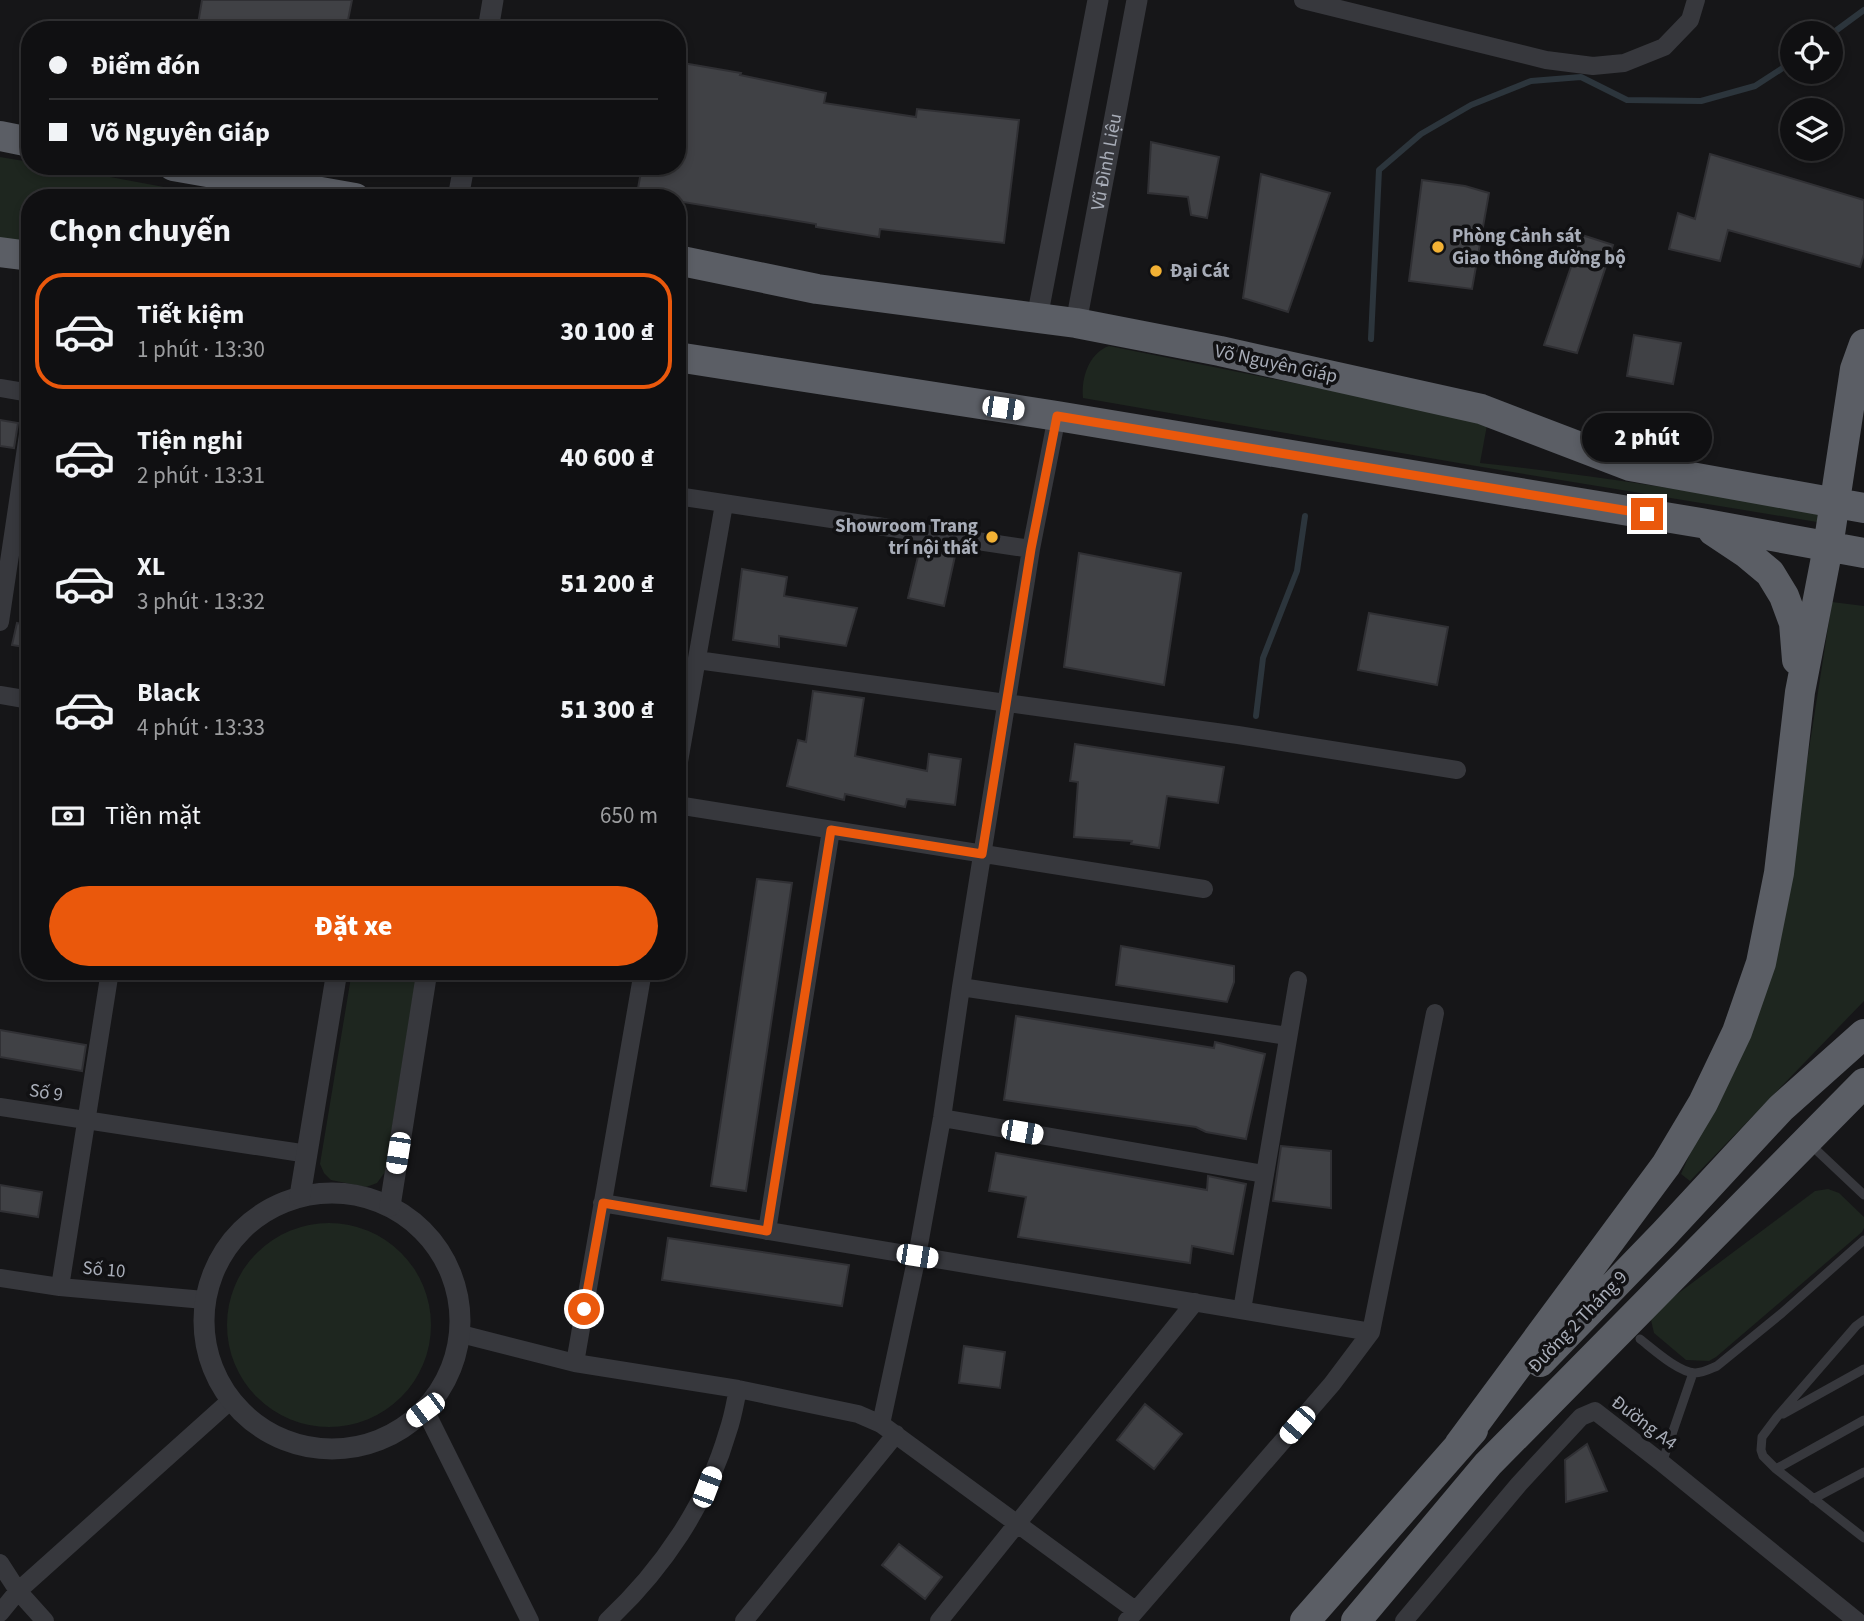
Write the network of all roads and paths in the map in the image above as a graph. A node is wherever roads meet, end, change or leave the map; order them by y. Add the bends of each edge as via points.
1 (493, 0) edge
2 (1098, 0) edge
3 (1137, 0) edge
4 (1303, 0) edge
5 (1696, 0) edge
6 (490, 21) edge
7 (0, 136) edge
8 (21, 140) edge
9 (224, 175) edge
10 (304, 189) edge
11 (0, 252) edge
12 (21, 255) edge
13 (686, 262) edge
14 (1037, 318) junction
15 (1076, 323) junction
16 (1864, 344) edge
17 (686, 358) edge
18 (0, 388) edge
19 (21, 392) edge
20 (1057, 416) junction
21 (21, 481) edge
22 (686, 498) edge
23 (1835, 503) junction
24 (724, 504) junction
25 (1864, 508) edge
26 (1701, 523) junction
27 (1828, 547) junction
28 (1031, 549) junction
29 (1864, 553) edge
30 (0, 622) edge
31 (697, 660) junction
32 (1800, 692) junction
33 (0, 695) edge
34 (21, 698) edge
35 (1007, 703) junction
36 (686, 722) edge
37 (1457, 770) dead end
38 (686, 806) edge
39 (831, 830) junction
40 (982, 854) junction
41 (1204, 889) dead end
42 (1298, 979) dead end
43 (109, 980) edge
44 (336, 980) edge
45 (426, 980) edge
46 (641, 980) edge
47 (961, 987) junction
48 (1435, 1013) dead end
49 (1864, 1034) edge
50 (1288, 1036) junction
51 (1864, 1083) edge
52 (0, 1107) edge
53 (1864, 1107) edge
54 (942, 1118) junction
55 (86, 1121) junction
56 (1812, 1146) junction
57 (308, 1154) junction
58 (1264, 1174) junction
59 (1864, 1195) edge
60 (300, 1196) junction
61 (603, 1203) junction
62 (390, 1206) junction
63 (767, 1231) junction
64 (1864, 1240) edge
65 (917, 1256) junction
66 (1692, 1257) junction
67 (0, 1278) edge
68 (60, 1287) junction
69 (204, 1300) junction
70 (1195, 1302) junction
71 (1242, 1310) junction
72 (1864, 1320) edge
73 (1371, 1332) junction
74 (461, 1334) junction
75 (1640, 1339) dead end
76 (575, 1363) junction
77 (1864, 1369) edge
78 (1693, 1373) junction
79 (738, 1389) junction
80 (230, 1400) junction
81 (425, 1410) junction
82 (1777, 1417) junction
83 (1864, 1420) edge
84 (889, 1429) junction
85 (1459, 1445) junction
86 (1662, 1463) junction
87 (1776, 1469) junction
88 (1864, 1472) edge
89 (1813, 1499) junction
90 (1018, 1524) junction
91 (1864, 1538) edge
92 (0, 1563) edge
93 (18, 1591) junction
94 (0, 1613) edge
95 (1131, 1616) edge
96 (46, 1621) edge
97 (530, 1621) edge
98 (607, 1621) edge
99 (744, 1621) edge
100 (939, 1621) edge
101 (1305, 1621) edge
102 (1356, 1621) edge
103 (1404, 1621) edge
104 (1857, 1621) edge

1 - 6 street
2 - 14 street, Vũ Đình Liệu
3 - 15 street, Vũ Đình Liệu
4 - 5 street via 1546,60 1593,66 1624,63 1664,47 1690,20
7 - 8 highway
9 - 10 highway
11 - 12 highway
13 - 14 highway, Võ Nguyên Giáp via 817,289
14 - 15 highway, Võ Nguyên Giáp
15 - 23 highway, Võ Nguyên Giáp via 1481,409 1630,466
16 - 23 highway via 1854,369
17 - 20 highway
18 - 19 street
20 - 26 highway
20 - 28 street
21 - 30 street
22 - 24 street
23 - 25 highway, Võ Nguyên Giáp
23 - 27 highway
24 - 28 street
24 - 31 street
26 - 27 highway
26 - 32 highway via 1770,573 1784,596 1794,623
27 - 29 highway
27 - 32 highway
28 - 35 street
31 - 35 street
31 - 36 street
32 - 85 highway via 1779,873 1761,963 1737,1032 1703,1104 1666,1165
33 - 34 street
35 - 37 street
35 - 40 street
38 - 39 street
39 - 40 street
39 - 63 street
40 - 41 street
40 - 47 street
42 - 50 street
43 - 55 street
44 - 57 street
45 - 62 street
46 - 61 street
47 - 50 street
47 - 54 street
48 - 73 street
49 - 85 highway, Đường 2 Tháng 9 via 1781,1108
50 - 58 street
51 - 66 highway, Đường 2 Tháng 9
52 - 55 street, Số 9
53 - 56 highway
54 - 58 street
54 - 65 street
55 - 57 street, Số 9
55 - 68 street
56 - 59 lane
56 - 66 highway
57 - 60 street
58 - 71 street
60 - 62 street via 346,1193
60 - 69 street via 265,1210 237,1234 216,1264
61 - 63 street
61 - 76 street
62 - 74 street via 422,1228 445,1259 459,1295
63 - 65 street
64 - 78 lane via 1717,1366
65 - 70 street
65 - 84 street
66 - 102 highway, Đường 2 Tháng 9 via 1488,1464
67 - 68 street, Số 10
68 - 69 street, Số 10
69 - 80 street via 204,1340 216,1379
70 - 71 street
70 - 90 street
71 - 73 street
72 - 82 lane
73 - 95 street via 1332,1384
74 - 76 street
74 - 81 street via 449,1375
75 - 78 lane
76 - 79 street
77 - 82 lane
78 - 86 lane
79 - 84 street via 858,1414
79 - 98 street via 729,1431 707,1487 670,1549
80 - 81 street via 274,1436 313,1448 354,1448 392,1434
80 - 93 street
81 - 97 street
82 - 87 lane via 1762,1437 1761,1450
83 - 87 lane
84 - 90 street
84 - 99 street
85 - 101 highway, Đường 2 Tháng 9
86 - 103 street, Đường A4 via 1595,1411 1581,1417
86 - 104 street, Đường A4
87 - 89 lane
88 - 89 lane
89 - 91 lane
90 - 95 street
90 - 100 street
92 - 93 street
93 - 94 street
93 - 96 street

